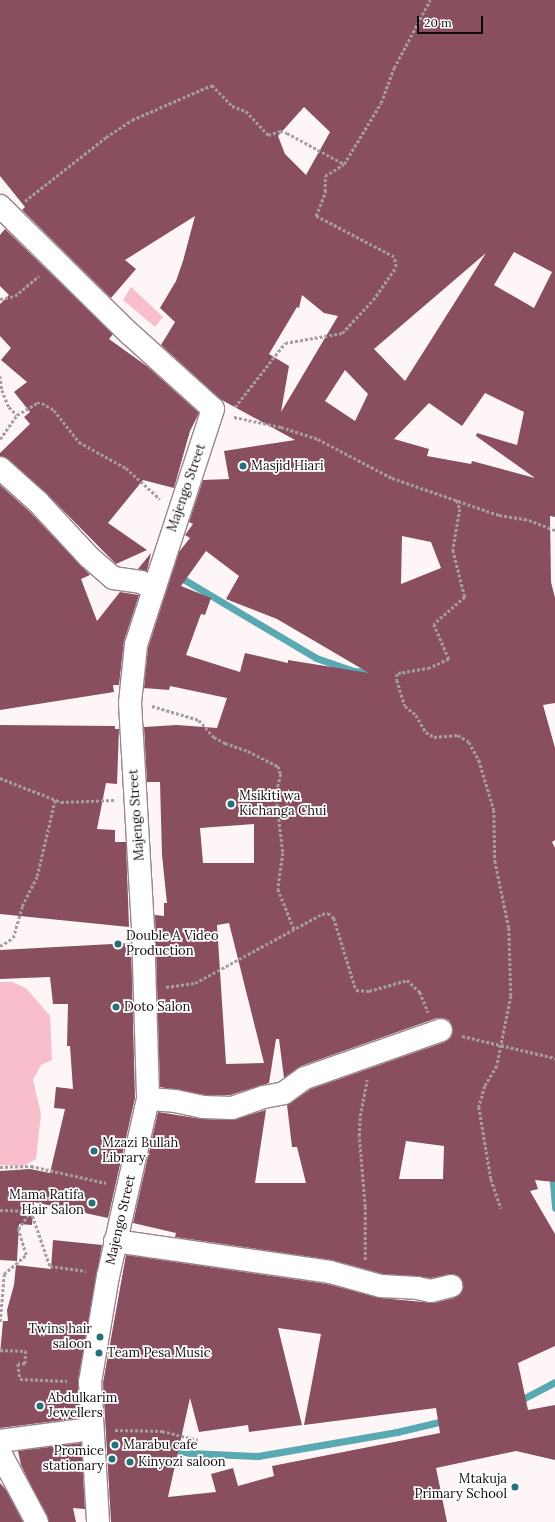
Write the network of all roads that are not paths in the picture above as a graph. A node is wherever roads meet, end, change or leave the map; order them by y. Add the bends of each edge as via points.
1 (4, 210) edge
2 (0, 468) edge
3 (154, 589) junction
4 (441, 1030) road end
5 (148, 1099) junction
6 (115, 1241) junction
7 (452, 1286) dead end
8 (91, 1429) junction
9 (0, 1441) edge
10 (0, 1453) edge
11 (37, 1522) edge
12 (98, 1522) edge

1 - 3 street, Majengo Street via 46,253 213,409
2 - 3 street via 38,502 89,557 113,578 141,582
3 - 5 street, Majengo Street via 136,645 130,702 145,988
4 - 5 street via 305,1078 284,1093 232,1108 203,1108 175,1101
5 - 6 street, Majengo Street
6 - 7 street via 330,1272 364,1283 431,1291
6 - 8 street, Majengo Street via 90,1382
8 - 9 street
8 - 12 street, Majengo Street
10 - 11 street

